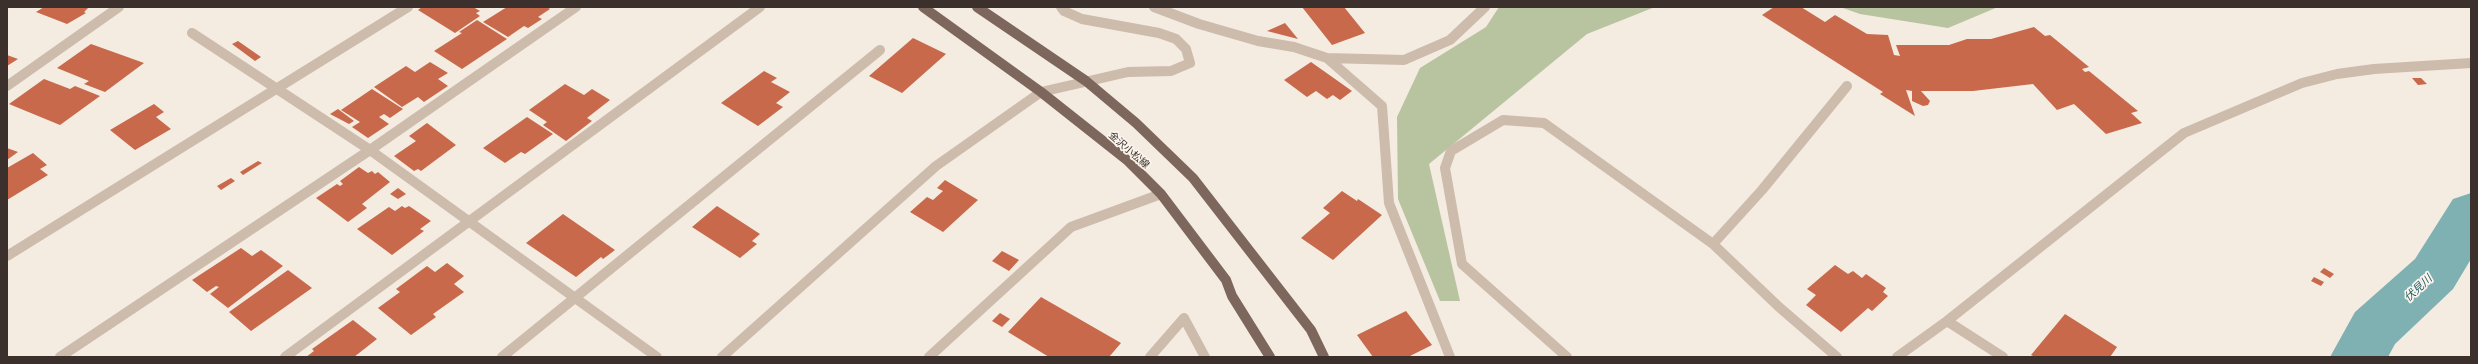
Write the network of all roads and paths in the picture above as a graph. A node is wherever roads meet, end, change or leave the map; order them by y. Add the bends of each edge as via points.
1 (119, 7) edge
2 (408, 7) edge
3 (576, 7) edge
4 (760, 7) edge
5 (923, 7) edge
6 (977, 7) edge
7 (1061, 7) edge
8 (1154, 7) edge
9 (1484, 7) edge
10 (192, 33) dead end
11 (880, 50) dead end
12 (1326, 58) junction
13 (2471, 63) edge
14 (1086, 81) junction
15 (7, 86) edge
16 (1847, 86) dead end
17 (275, 88) junction
18 (1041, 92) junction
19 (370, 150) junction
20 (1161, 194) junction
21 (469, 222) junction
22 (1713, 244) junction
23 (7, 256) edge
24 (575, 298) junction
25 (1947, 321) junction
26 (60, 357) edge
27 (285, 357) edge
28 (502, 357) edge
29 (657, 357) edge
30 (722, 357) edge
31 (929, 357) edge
32 (1150, 357) edge
33 (1204, 357) edge
34 (1270, 357) edge
35 (1324, 357) edge
36 (1450, 357) edge
37 (1566, 357) edge
38 (1837, 357) edge
39 (1897, 357) edge
40 (2003, 357) edge

1 - 15 street
2 - 17 street
3 - 19 street
4 - 21 street
5 - 18 main road, 金沢小松線
6 - 14 main road
7 - 14 street via 1082,19 1159,33 1176,39 1186,49 1190,63 1171,71 1128,72
8 - 12 street via 1199,24 1258,41 1294,47
9 - 12 street via 1450,40 1404,60
10 - 17 street
11 - 24 street
12 - 36 street via 1382,106 1389,203
13 - 25 street via 2337,74 2302,83 2184,133
14 - 18 street
14 - 35 main road via 1136,123 1193,178 1311,330
16 - 22 street via 1762,190
17 - 19 street
17 - 23 street
18 - 20 main road, 金沢小松線 via 1127,160
18 - 30 street via 936,166
19 - 21 street
19 - 26 street
20 - 31 street via 1071,227
20 - 34 main road, 金沢小松線 via 1226,280 1232,296
21 - 24 street
21 - 27 street
22 - 37 street via 1544,123 1503,120 1451,151 1445,168 1462,264
22 - 38 street via 1779,307
24 - 28 street
24 - 29 street
25 - 39 street
25 - 40 street
32 - 33 street via 1184,318

